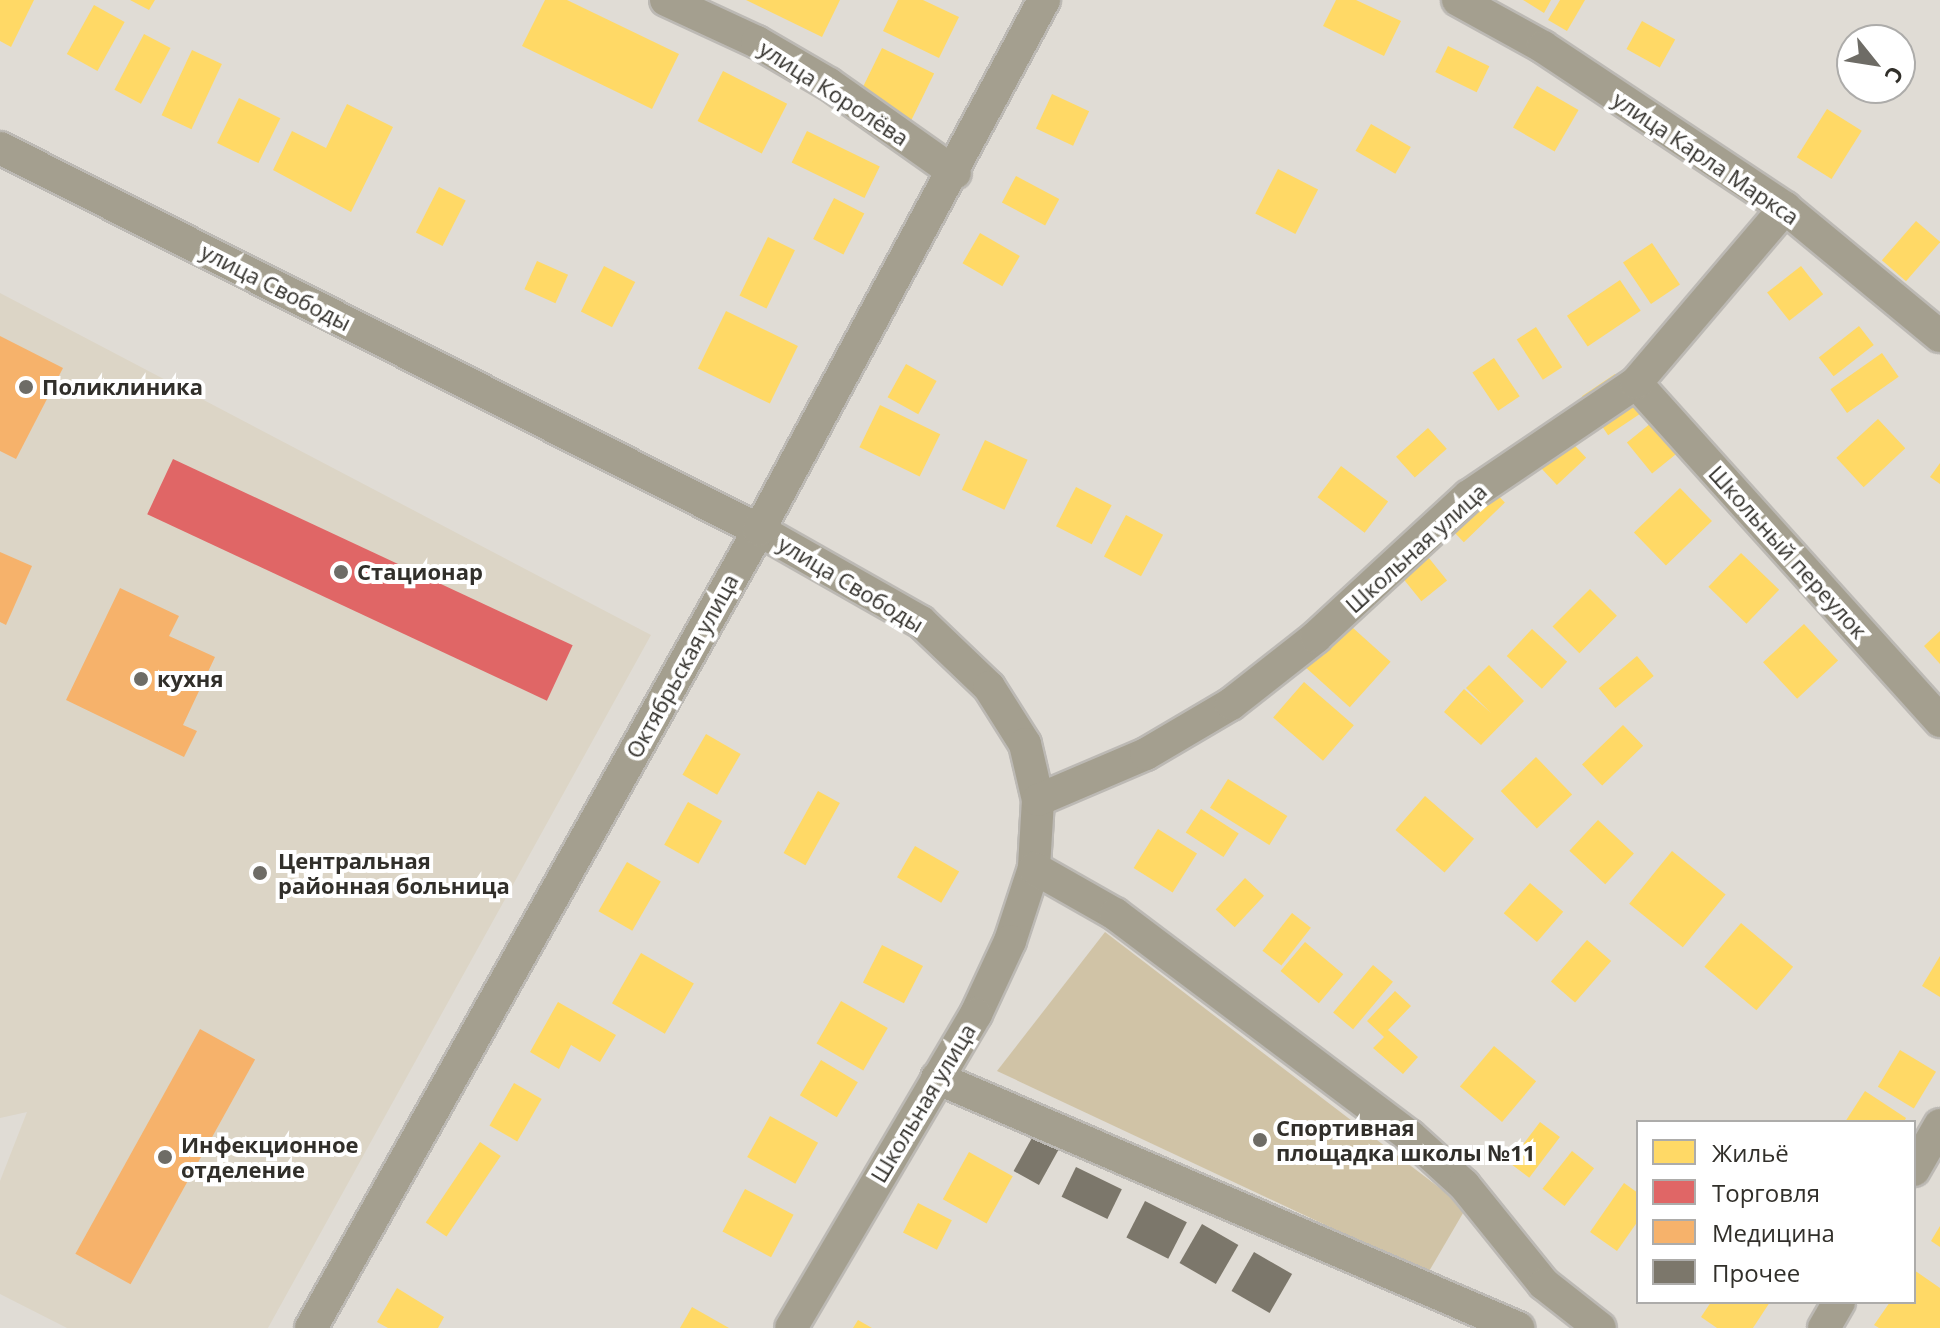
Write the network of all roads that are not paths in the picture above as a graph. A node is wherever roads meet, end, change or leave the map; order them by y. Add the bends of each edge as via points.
1 (666, 0) edge
2 (1044, 0) edge
3 (1458, 0) edge
4 (0, 148) edge
5 (955, 173) junction
6 (1785, 208) junction
7 (1940, 336) edge
8 (1636, 383) junction
9 (759, 530) junction
10 (1940, 721) edge
11 (1038, 800) junction
12 (1034, 868) junction
13 (937, 1078) junction
14 (1940, 1125) edge
15 (1916, 1167) edge
16 (1838, 1304) edge
17 (311, 1328) edge
18 (791, 1328) edge
19 (1518, 1328) edge
20 (1600, 1328) edge
21 (1824, 1328) edge

1 - 5 street, улица Королёва via 757,42 829,84
2 - 5 street, Октябрьская улица
3 - 6 street, улица Карла Маркса via 1543,47
4 - 9 street, улица Свободы
5 - 9 street, Октябрьская улица
6 - 7 street, улица Карла Маркса
6 - 8 street, Школьная улица
8 - 10 street, Школьный переулок
8 - 11 street, Школьная улица via 1469,496 1316,637 1231,704 1146,754
9 - 11 street, улица Свободы via 921,622 989,687 1025,744
9 - 17 street, Октябрьская улица
11 - 12 street, улица Свободы
12 - 13 street, Школьная улица via 1005,953
12 - 20 street via 1115,914 1410,1136 1464,1185 1544,1284
13 - 18 street, Школьная улица
13 - 19 street
14 - 15 street
16 - 21 street

